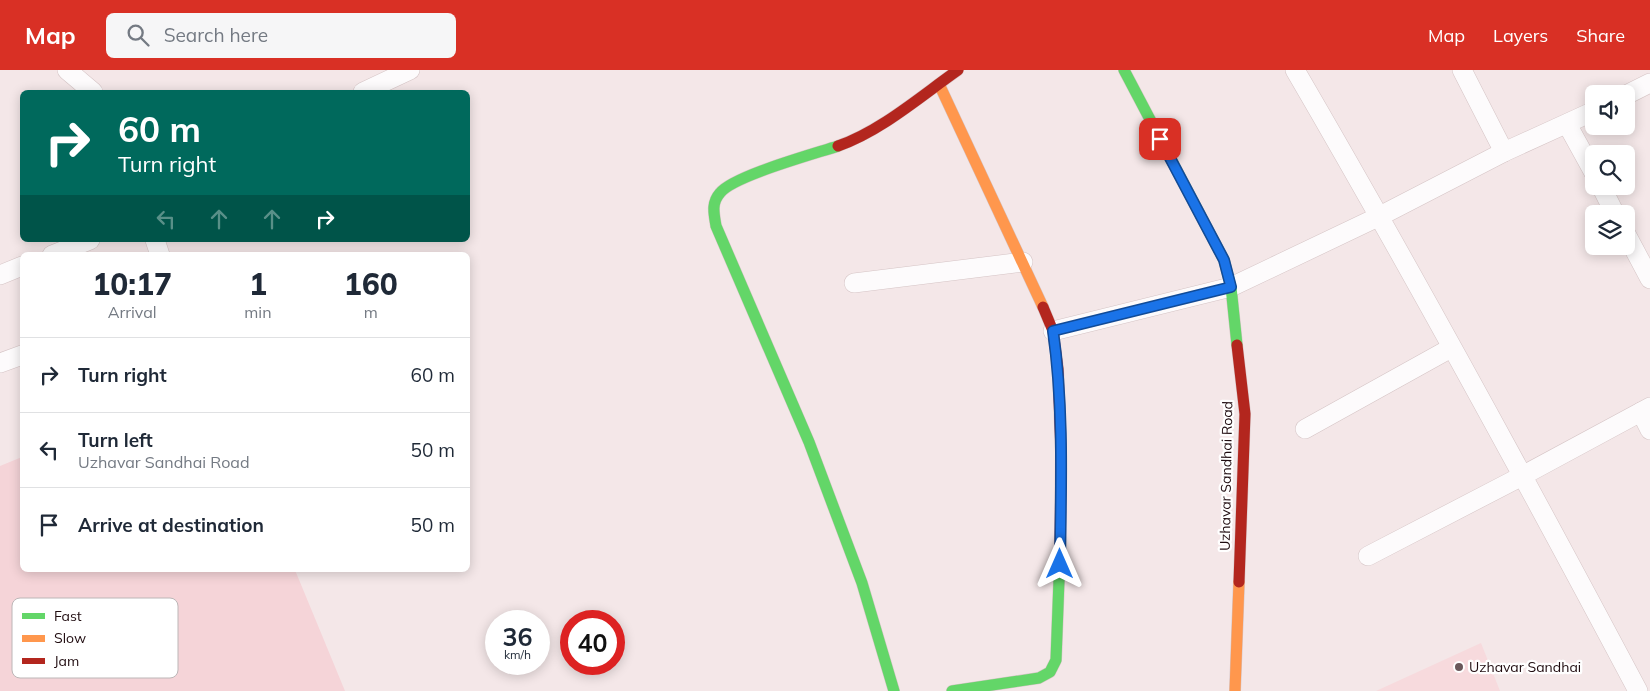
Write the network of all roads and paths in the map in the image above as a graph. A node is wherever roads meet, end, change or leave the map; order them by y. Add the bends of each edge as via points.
1 (67, 70) edge
2 (410, 70) edge
3 (958, 70) edge
4 (1124, 70) edge
5 (1295, 70) edge
6 (1462, 70) edge
7 (1650, 83) edge
8 (939, 84) junction
9 (91, 90) edge
10 (367, 90) edge
11 (1635, 90) edge
12 (1585, 115) edge
13 (1567, 124) junction
14 (1504, 152) junction
15 (1585, 157) edge
16 (1380, 216) junction
17 (85, 242) edge
18 (1635, 251) edge
19 (60, 252) edge
20 (1022, 262) junction
21 (20, 267) edge
22 (0, 275) edge
23 (1650, 279) edge
24 (854, 283) dead end
25 (1231, 287) junction
26 (1053, 331) junction
27 (1451, 348) junction
28 (20, 356) edge
29 (0, 364) edge
30 (1645, 410) edge
31 (1305, 429) dead end
32 (1650, 430) edge
33 (1522, 476) junction
34 (1368, 556) dead end
35 (894, 691) edge
36 (952, 691) edge
37 (1235, 691) edge
38 (1638, 691) edge

1 - 9 street
2 - 10 street
3 - 8 street
4 - 25 street, Uzhavar Sandhai Road via 1224,260
5 - 16 street
6 - 14 street
7 - 11 street
8 - 20 street
8 - 35 street via 848,142 742,178 720,192 713,206 716,226 812,451 862,583
12 - 13 street
13 - 14 street
13 - 15 street
14 - 16 street
16 - 25 street
16 - 27 street
17 - 19 street
18 - 23 street
20 - 24 street
20 - 26 street
21 - 22 street
25 - 26 street
25 - 37 street, Uzhavar Sandhai Road via 1244,414
26 - 36 street via 1058,369 1061,453 1056,660 1050,672 1039,678
27 - 31 street
27 - 33 street
28 - 29 street
30 - 32 street
30 - 33 street
33 - 34 street
33 - 38 street

